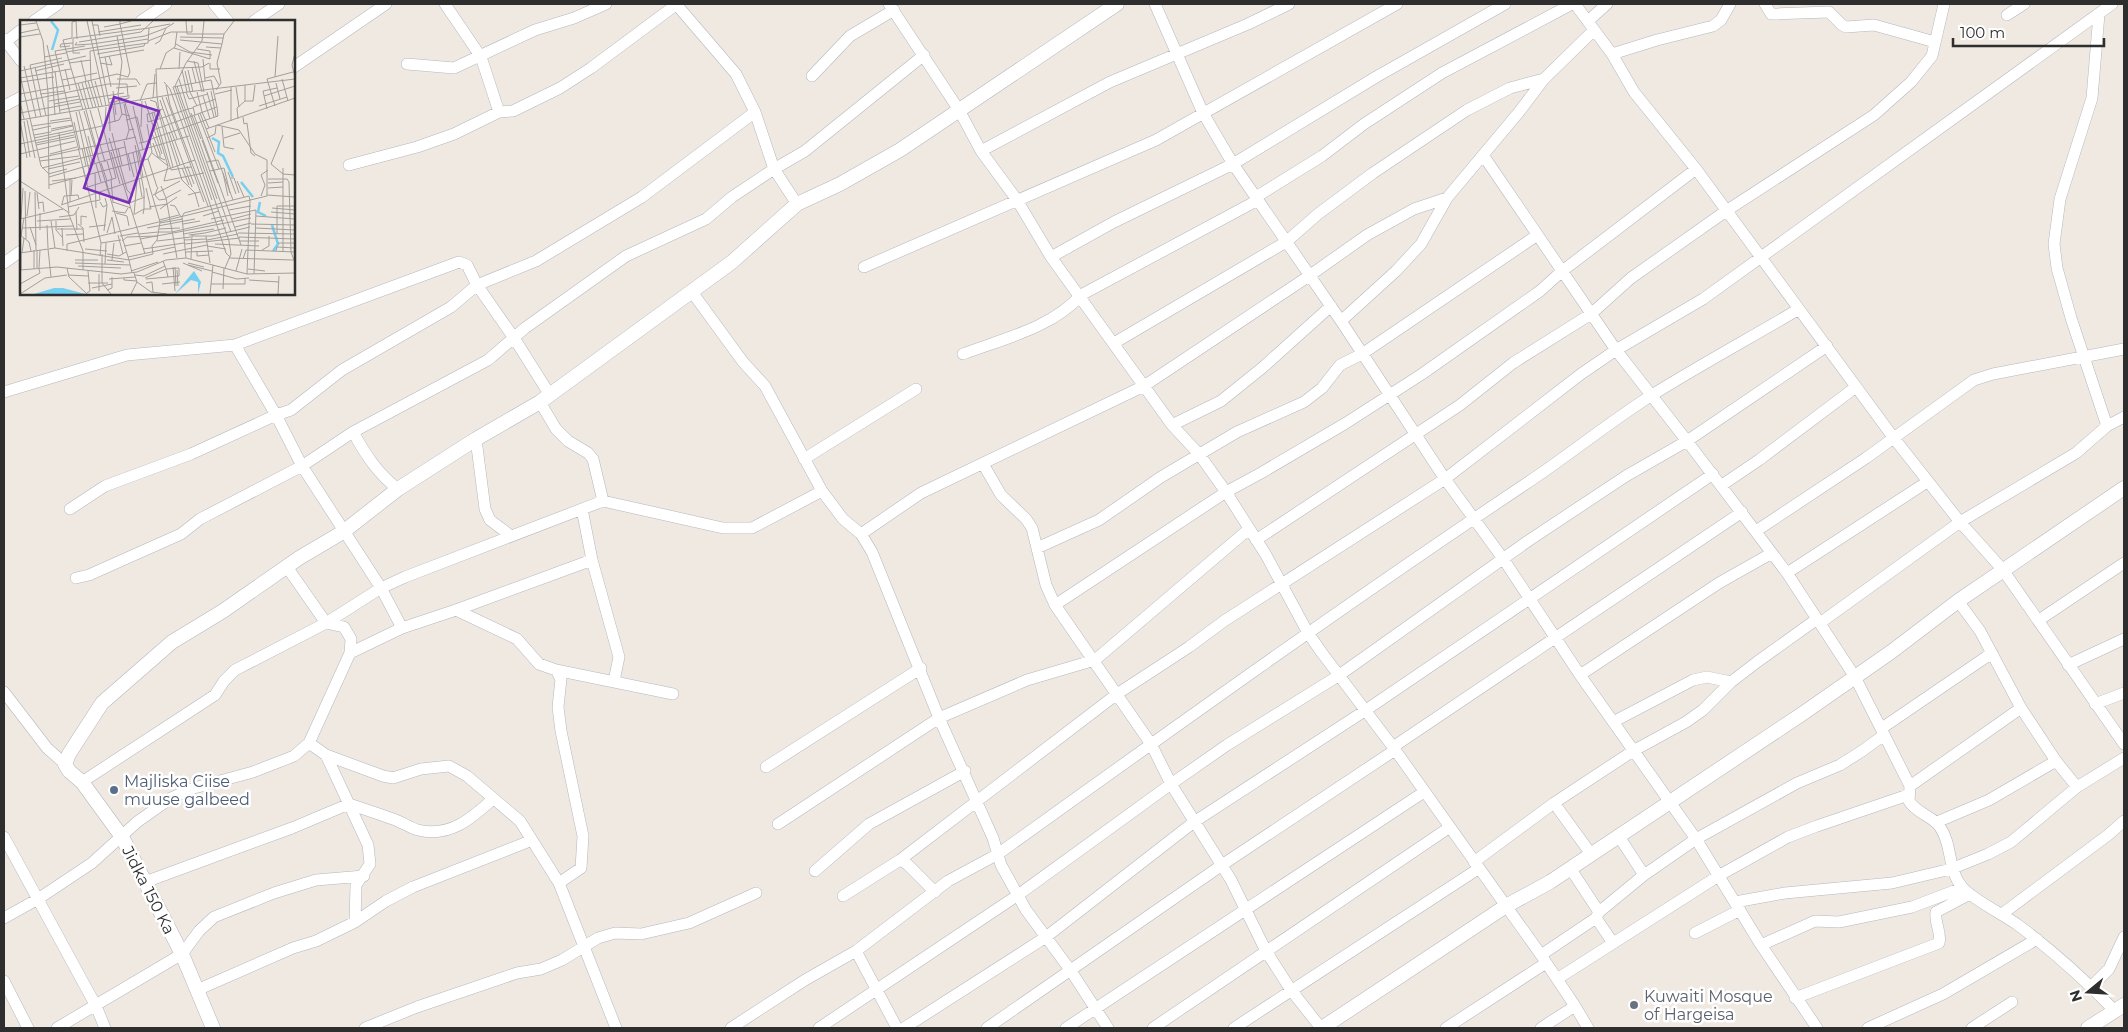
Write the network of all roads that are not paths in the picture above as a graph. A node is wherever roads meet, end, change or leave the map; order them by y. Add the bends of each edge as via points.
1 (58, 4) edge
2 (166, 4) edge
3 (214, 4) edge
4 (279, 4) edge
5 (386, 4) edge
6 (445, 4) edge
7 (606, 4) edge
8 (676, 4) edge
9 (1117, 4) edge
10 (1155, 4) edge
11 (1290, 4) edge
12 (1397, 4) edge
13 (1505, 4) edge
14 (1574, 4) edge
15 (1606, 4) edge
16 (1730, 4) edge
17 (1765, 4) edge
18 (1944, 4) edge
19 (2024, 4) edge
20 (2112, 4) edge
21 (892, 7) edge
22 (2099, 14) junction
23 (2007, 15) dead end
24 (35, 20) edge
25 (142, 20) edge
26 (227, 20) edge
27 (255, 20) edge
28 (1591, 25) junction
29 (20, 31) edge
30 (4, 41) edge
31 (1935, 42) junction
32 (1612, 54) junction
33 (924, 55) junction
34 (1177, 55) junction
35 (481, 57) junction
36 (20, 60) edge
37 (407, 64) dead end
38 (295, 66) edge
39 (812, 76) dead end
40 (1544, 79) junction
41 (20, 98) edge
42 (4, 106) edge
43 (959, 110) junction
44 (499, 112) junction
45 (755, 112) junction
46 (1203, 113) junction
47 (981, 151) junction
48 (1483, 155) junction
49 (1233, 164) junction
50 (349, 165) dead end
51 (774, 169) junction
52 (1696, 169) junction
53 (20, 172) edge
54 (4, 182) edge
55 (1257, 198) junction
56 (1447, 198) junction
57 (1017, 200) junction
58 (797, 204) junction
59 (1726, 211) junction
60 (1536, 236) junction
61 (1286, 242) junction
62 (20, 252) edge
63 (1051, 256) junction
64 (1760, 257) junction
65 (4, 263) edge
66 (864, 266) dead end
67 (1561, 272) junction
68 (1309, 276) junction
69 (477, 285) junction
70 (692, 292) junction
71 (1080, 295) junction
72 (1330, 306) junction
73 (1799, 309) junction
74 (1591, 314) junction
75 (1341, 321) junction
76 (514, 338) junction
77 (1114, 344) junction
78 (236, 345) junction
79 (1827, 346) junction
80 (2124, 349) edge
81 (1616, 350) junction
82 (963, 354) dead end
83 (1362, 354) junction
84 (2084, 355) junction
85 (1144, 386) junction
86 (1856, 387) junction
87 (916, 389) dead end
88 (4, 392) edge
89 (1389, 395) junction
90 (1652, 396) junction
91 (545, 398) junction
92 (276, 415) junction
93 (2124, 417) edge
94 (1172, 425) junction
95 (2107, 426) junction
96 (353, 432) junction
97 (1415, 433) junction
98 (1893, 437) junction
99 (476, 439) junction
100 (1687, 441) junction
101 (1198, 454) junction
102 (804, 459) junction
103 (983, 464) junction
104 (302, 466) junction
105 (1713, 474) junction
106 (1445, 479) junction
107 (1927, 482) junction
108 (1722, 485) junction
109 (2124, 488) edge
110 (398, 489) junction
111 (822, 490) junction
112 (1226, 492) junction
113 (603, 501) junction
114 (70, 509) dead end
115 (582, 509) junction
116 (1742, 512) junction
117 (1473, 518) junction
118 (1960, 522) junction
119 (1249, 529) junction
120 (1756, 531) junction
121 (343, 532) junction
122 (861, 534) junction
123 (511, 536) junction
124 (1256, 540) junction
125 (1037, 548) junction
126 (1772, 552) junction
127 (592, 560) junction
128 (1504, 560) junction
129 (2124, 563) edge
130 (287, 568) junction
131 (2003, 570) junction
132 (1787, 573) junction
133 (76, 578) dead end
134 (1282, 583) junction
135 (381, 588) junction
136 (1530, 600) junction
137 (1958, 601) junction
138 (1055, 605) junction
139 (456, 610) junction
140 (2040, 620) junction
141 (1818, 621) junction
142 (326, 623) junction
143 (402, 628) junction
144 (1308, 633) junction
145 (1556, 639) junction
146 (2124, 639) edge
147 (350, 653) junction
148 (1992, 653) junction
149 (1095, 660) junction
150 (2068, 665) junction
151 (920, 668) junction
152 (556, 670) junction
153 (1580, 675) junction
154 (1338, 676) junction
155 (1855, 676) junction
156 (614, 681) junction
157 (1731, 682) junction
158 (4, 692) edge
159 (2124, 693) edge
160 (673, 694) dead end
161 (1117, 694) junction
162 (2095, 704) junction
163 (2021, 708) junction
164 (1366, 710) junction
165 (939, 718) junction
166 (1613, 722) junction
167 (1883, 731) junction
168 (309, 743) junction
169 (1152, 744) junction
170 (2124, 744) edge
171 (1394, 748) junction
172 (1633, 751) junction
173 (326, 755) junction
174 (2124, 758) edge
175 (2056, 761) junction
176 (65, 764) junction
177 (766, 767) dead end
178 (965, 771) junction
179 (82, 782) junction
180 (1171, 784) junction
181 (2077, 787) junction
182 (1909, 791) junction
183 (1424, 792) junction
184 (493, 798) junction
185 (977, 802) junction
186 (1668, 802) junction
187 (1554, 803) junction
188 (349, 804) junction
189 (2124, 821) edge
190 (1194, 822) junction
191 (1937, 822) junction
192 (778, 824) dead end
193 (1450, 827) junction
194 (1618, 835) junction
195 (122, 837) junction
196 (4, 838) edge
197 (1696, 839) junction
198 (530, 841) junction
199 (998, 854) junction
200 (1591, 854) junction
201 (900, 860) junction
202 (1222, 866) junction
203 (1476, 866) junction
204 (1570, 868) junction
205 (1951, 869) junction
206 (815, 871) dead end
207 (1644, 875) junction
208 (1720, 875) junction
209 (364, 876) junction
210 (145, 882) junction
211 (559, 884) junction
212 (1966, 891) junction
213 (935, 892) junction
214 (756, 893) dead end
215 (1018, 895) junction
216 (843, 896) dead end
217 (38, 899) junction
218 (1506, 906) junction
219 (1737, 906) junction
220 (1245, 909) junction
221 (2002, 914) junction
222 (1598, 915) junction
223 (4, 918) edge
224 (355, 922) junction
225 (1695, 934) dead end
226 (1046, 937) junction
227 (2124, 937) edge
228 (2037, 939) junction
229 (1613, 943) junction
230 (1761, 945) junction
231 (584, 946) junction
232 (1266, 951) junction
233 (856, 952) junction
234 (182, 954) junction
235 (1544, 959) junction
236 (1071, 971) junction
237 (1557, 979) junction
238 (4, 984) edge
239 (2092, 986) junction
240 (197, 990) junction
241 (1291, 990) junction
242 (876, 991) junction
243 (1795, 998) junction
244 (2012, 1002) dead end
245 (96, 1006) junction
246 (1575, 1006) junction
247 (2119, 1008) edge
248 (1095, 1009) junction
249 (28, 1028) edge
250 (57, 1028) edge
251 (105, 1028) edge
252 (213, 1028) edge
253 (365, 1028) edge
254 (616, 1028) edge
255 (731, 1028) edge
256 (819, 1028) edge
257 (897, 1028) edge
258 (904, 1028) edge
259 (987, 1028) edge
260 (1066, 1028) edge
261 (1108, 1028) edge
262 (1153, 1028) edge
263 (1234, 1028) edge
264 (1321, 1028) edge
265 (1446, 1028) edge
266 (1541, 1028) edge
267 (1588, 1028) edge
268 (1817, 1028) edge
269 (1868, 1028) edge
270 (1972, 1028) edge
271 (2088, 1028) edge

1 - 24 street
2 - 25 street
3 - 26 street
4 - 27 street
5 - 38 street
6 - 35 street
7 - 35 street via 535,30
8 - 44 street via 560,88 513,111
8 - 45 street via 736,74
9 - 43 street
10 - 34 street
11 - 34 street
12 - 46 street
13 - 49 street
14 - 28 street
14 - 55 street via 1442,73
15 - 28 street
16 - 32 street via 1721,20 1713,26
17 - 31 street via 1771,14 1829,12 1846,27 1874,25
18 - 31 street
19 - 23 street
20 - 22 street
21 - 33 street
21 - 39 street via 838,46
22 - 64 street
22 - 84 street via 2092,98 2060,199 2054,244 2057,268
28 - 32 street
28 - 40 street
29 - 30 street
30 - 36 street
31 - 59 street via 1932,56 1911,82 1874,115
32 - 52 street via 1634,92
33 - 43 street
33 - 51 street via 805,151
34 - 46 street
34 - 47 street via 1110,82
35 - 37 street via 454,68
35 - 44 street
40 - 48 street
40 - 61 street via 1510,88 1466,110 1373,173
41 - 42 street
43 - 47 street
43 - 58 street via 892,155
44 - 50 street via 444,137
45 - 51 street
45 - 69 street via 642,197 588,231 536,261
46 - 49 street
46 - 57 street via 1156,140
47 - 57 street
48 - 56 street
48 - 60 street
49 - 55 street
49 - 63 street
51 - 58 street
51 - 76 street via 732,196 706,219 626,256
52 - 59 street
52 - 67 street
53 - 54 street
55 - 61 street
55 - 71 street
56 - 68 street via 1414,209 1367,235
56 - 75 street via 1421,244
57 - 63 street
57 - 66 street
58 - 70 street via 732,262
59 - 64 street
59 - 74 street via 1631,278
60 - 67 street
60 - 83 street
61 - 68 street
61 - 77 street
62 - 65 street
63 - 71 street
64 - 73 street
64 - 81 street via 1703,299
67 - 74 street
67 - 89 street via 1540,291
68 - 72 street
68 - 85 street
69 - 76 street
69 - 78 street via 467,265 459,262
69 - 92 street via 451,307 342,370 291,410
70 - 91 street
70 - 102 street via 743,362 765,386
71 - 77 street
71 - 82 street via 1070,307 1043,324
72 - 75 street
72 - 94 street via 1221,401
73 - 79 street
73 - 90 street
74 - 81 street
74 - 97 street via 1513,363 1460,405
75 - 83 street
76 - 91 street
76 - 96 street via 488,360
77 - 85 street
78 - 88 street via 127,355
78 - 92 street
79 - 86 street
79 - 100 street
80 - 84 street
81 - 90 street
81 - 106 street
83 - 89 street
83 - 101 street via 1340,365 1322,388 1304,402 1249,426
84 - 95 street
84 - 98 street via 1974,380
85 - 94 street
85 - 103 street
86 - 98 street
86 - 108 street
87 - 102 street
89 - 97 street
89 - 112 street
90 - 100 street
90 - 117 street
91 - 99 street
91 - 113 street via 556,430 593,459
92 - 104 street
92 - 114 street via 191,454 105,486
93 - 95 street
94 - 101 street
95 - 118 street via 2076,452
96 - 104 street
96 - 110 street via 372,463
97 - 106 street
97 - 124 street
98 - 107 street
98 - 120 street
99 - 110 street
99 - 123 street via 485,509 490,520
100 - 105 street
100 - 128 street via 1626,476
101 - 112 street
101 - 125 street via 1099,520
102 - 111 street
103 - 122 street via 921,493
103 - 125 street via 1001,495 1032,528
104 - 121 street
104 - 133 street via 200,519 181,534
105 - 108 street
105 - 136 street
106 - 117 street
106 - 134 street
107 - 118 street
107 - 132 street
108 - 116 street
109 - 131 street
110 - 121 street
111 - 113 street via 752,528 722,528
111 - 122 street via 843,519
112 - 119 street
112 - 138 street
113 - 115 street
115 - 123 street
115 - 127 street
116 - 120 street
116 - 145 street
117 - 128 street
117 - 144 street
118 - 131 street
118 - 141 street
119 - 124 street
119 - 149 street
120 - 126 street
121 - 130 street
121 - 135 street
122 - 151 street via 876,561
123 - 135 street
124 - 134 street
125 - 138 street via 1046,585
126 - 132 street
126 - 153 street
127 - 139 street
127 - 156 street via 619,657
128 - 136 street
128 - 154 street
129 - 140 street
130 - 142 street
130 - 176 street via 172,642 102,703
131 - 137 street
131 - 140 street
132 - 141 street
134 - 144 street
134 - 161 street
135 - 142 street
135 - 143 street
136 - 145 street
136 - 164 street
137 - 148 street via 1980,630
137 - 155 street
138 - 149 street
139 - 143 street
139 - 152 street via 517,639 540,664
140 - 150 street
141 - 155 street
141 - 157 street
142 - 147 street via 344,627 351,638
142 - 179 street via 235,670 215,695
143 - 147 street
144 - 154 street
144 - 169 street
145 - 153 street
145 - 171 street
146 - 150 street
147 - 168 street
148 - 163 street
148 - 167 street
149 - 161 street
149 - 165 street via 1027,680
150 - 162 street
151 - 165 street
151 - 177 street
152 - 156 street
152 - 211 street via 560,679 558,707 561,731 583,836 581,868
153 - 166 street
154 - 164 street
154 - 180 street
155 - 167 street
155 - 186 street
156 - 160 street
157 - 166 street via 1707,677 1693,680
157 - 172 street via 1686,722
158 - 176 street via 47,748
159 - 162 street
161 - 169 street
161 - 185 street
162 - 170 street
163 - 175 street
163 - 182 street
164 - 171 street
164 - 190 street
165 - 178 street
165 - 192 street
166 - 172 street
167 - 182 street
167 - 197 street via 1840,765 1797,783
168 - 173 street
168 - 195 street via 294,756 171,798
169 - 180 street
169 - 199 street
171 - 183 street
171 - 202 street
172 - 186 street
172 - 187 street
173 - 184 street via 393,778 421,769 449,766
173 - 188 street
174 - 181 street
175 - 181 street
175 - 191 street via 1989,800
176 - 179 street, Jidka 150 Ka
178 - 185 street
178 - 206 street via 869,824
179 - 195 street, Jidka 150 Ka
180 - 190 street
180 - 215 street
181 - 205 street via 2011,842
182 - 191 street via 1909,801 1917,811
182 - 208 street via 1788,837
183 - 193 street
183 - 220 street
184 - 188 street via 473,817 455,828 436,832 417,830
184 - 198 street via 520,821
185 - 199 street
185 - 201 street
186 - 194 street
186 - 197 street
187 - 200 street
187 - 203 street
188 - 209 street via 368,845 370,864
188 - 210 street
189 - 221 street
190 - 202 street
190 - 226 street
191 - 205 street via 1949,848
193 - 203 street
193 - 232 street
194 - 200 street
194 - 207 street
195 - 210 street, Jidka 150 Ka
195 - 217 street via 92,863
196 - 217 street
197 - 207 street
197 - 208 street
198 - 211 street
198 - 224 street via 413,887
199 - 213 street via 973,866
199 - 215 street
200 - 204 street
201 - 213 street
201 - 216 street
202 - 220 street
202 - 236 street
203 - 218 street
203 - 241 street
204 - 218 street
204 - 222 street
205 - 212 street
205 - 219 street via 1892,883 1785,892
207 - 222 street
208 - 219 street
208 - 229 street
209 - 224 street via 356,885
209 - 234 street via 316,880 214,917 198,931
210 - 234 street, Jidka 150 Ka
211 - 231 street
212 - 221 street
212 - 230 street via 1912,907 1839,922 1815,921
212 - 243 street via 1936,912 1939,943
213 - 233 street
214 - 231 street via 689,923 641,934 615,933
215 - 226 street
215 - 242 street
217 - 223 street
217 - 245 street
218 - 235 street
218 - 264 street
219 - 225 street
219 - 230 street
220 - 232 street
220 - 248 street
221 - 228 street
222 - 229 street
222 - 235 street
224 - 240 street
226 - 236 street
226 - 258 street
227 - 239 street via 2109,969
228 - 239 street
228 - 269 street via 1943,994
229 - 237 street
230 - 243 street
231 - 253 street via 541,969 517,973
231 - 254 street
232 - 241 street
232 - 262 street
233 - 242 street
233 - 255 street via 805,980
234 - 240 street, Jidka 150 Ka
234 - 245 street
235 - 237 street
235 - 265 street
236 - 248 street
236 - 259 street
237 - 246 street
238 - 249 street
239 - 247 street
240 - 252 street, Jidka 150 Ka
241 - 263 street
241 - 264 street
242 - 256 street
242 - 257 street
243 - 268 street
244 - 270 street
245 - 250 street
245 - 251 street
246 - 266 street
246 - 267 street
247 - 271 street
248 - 260 street
248 - 261 street

